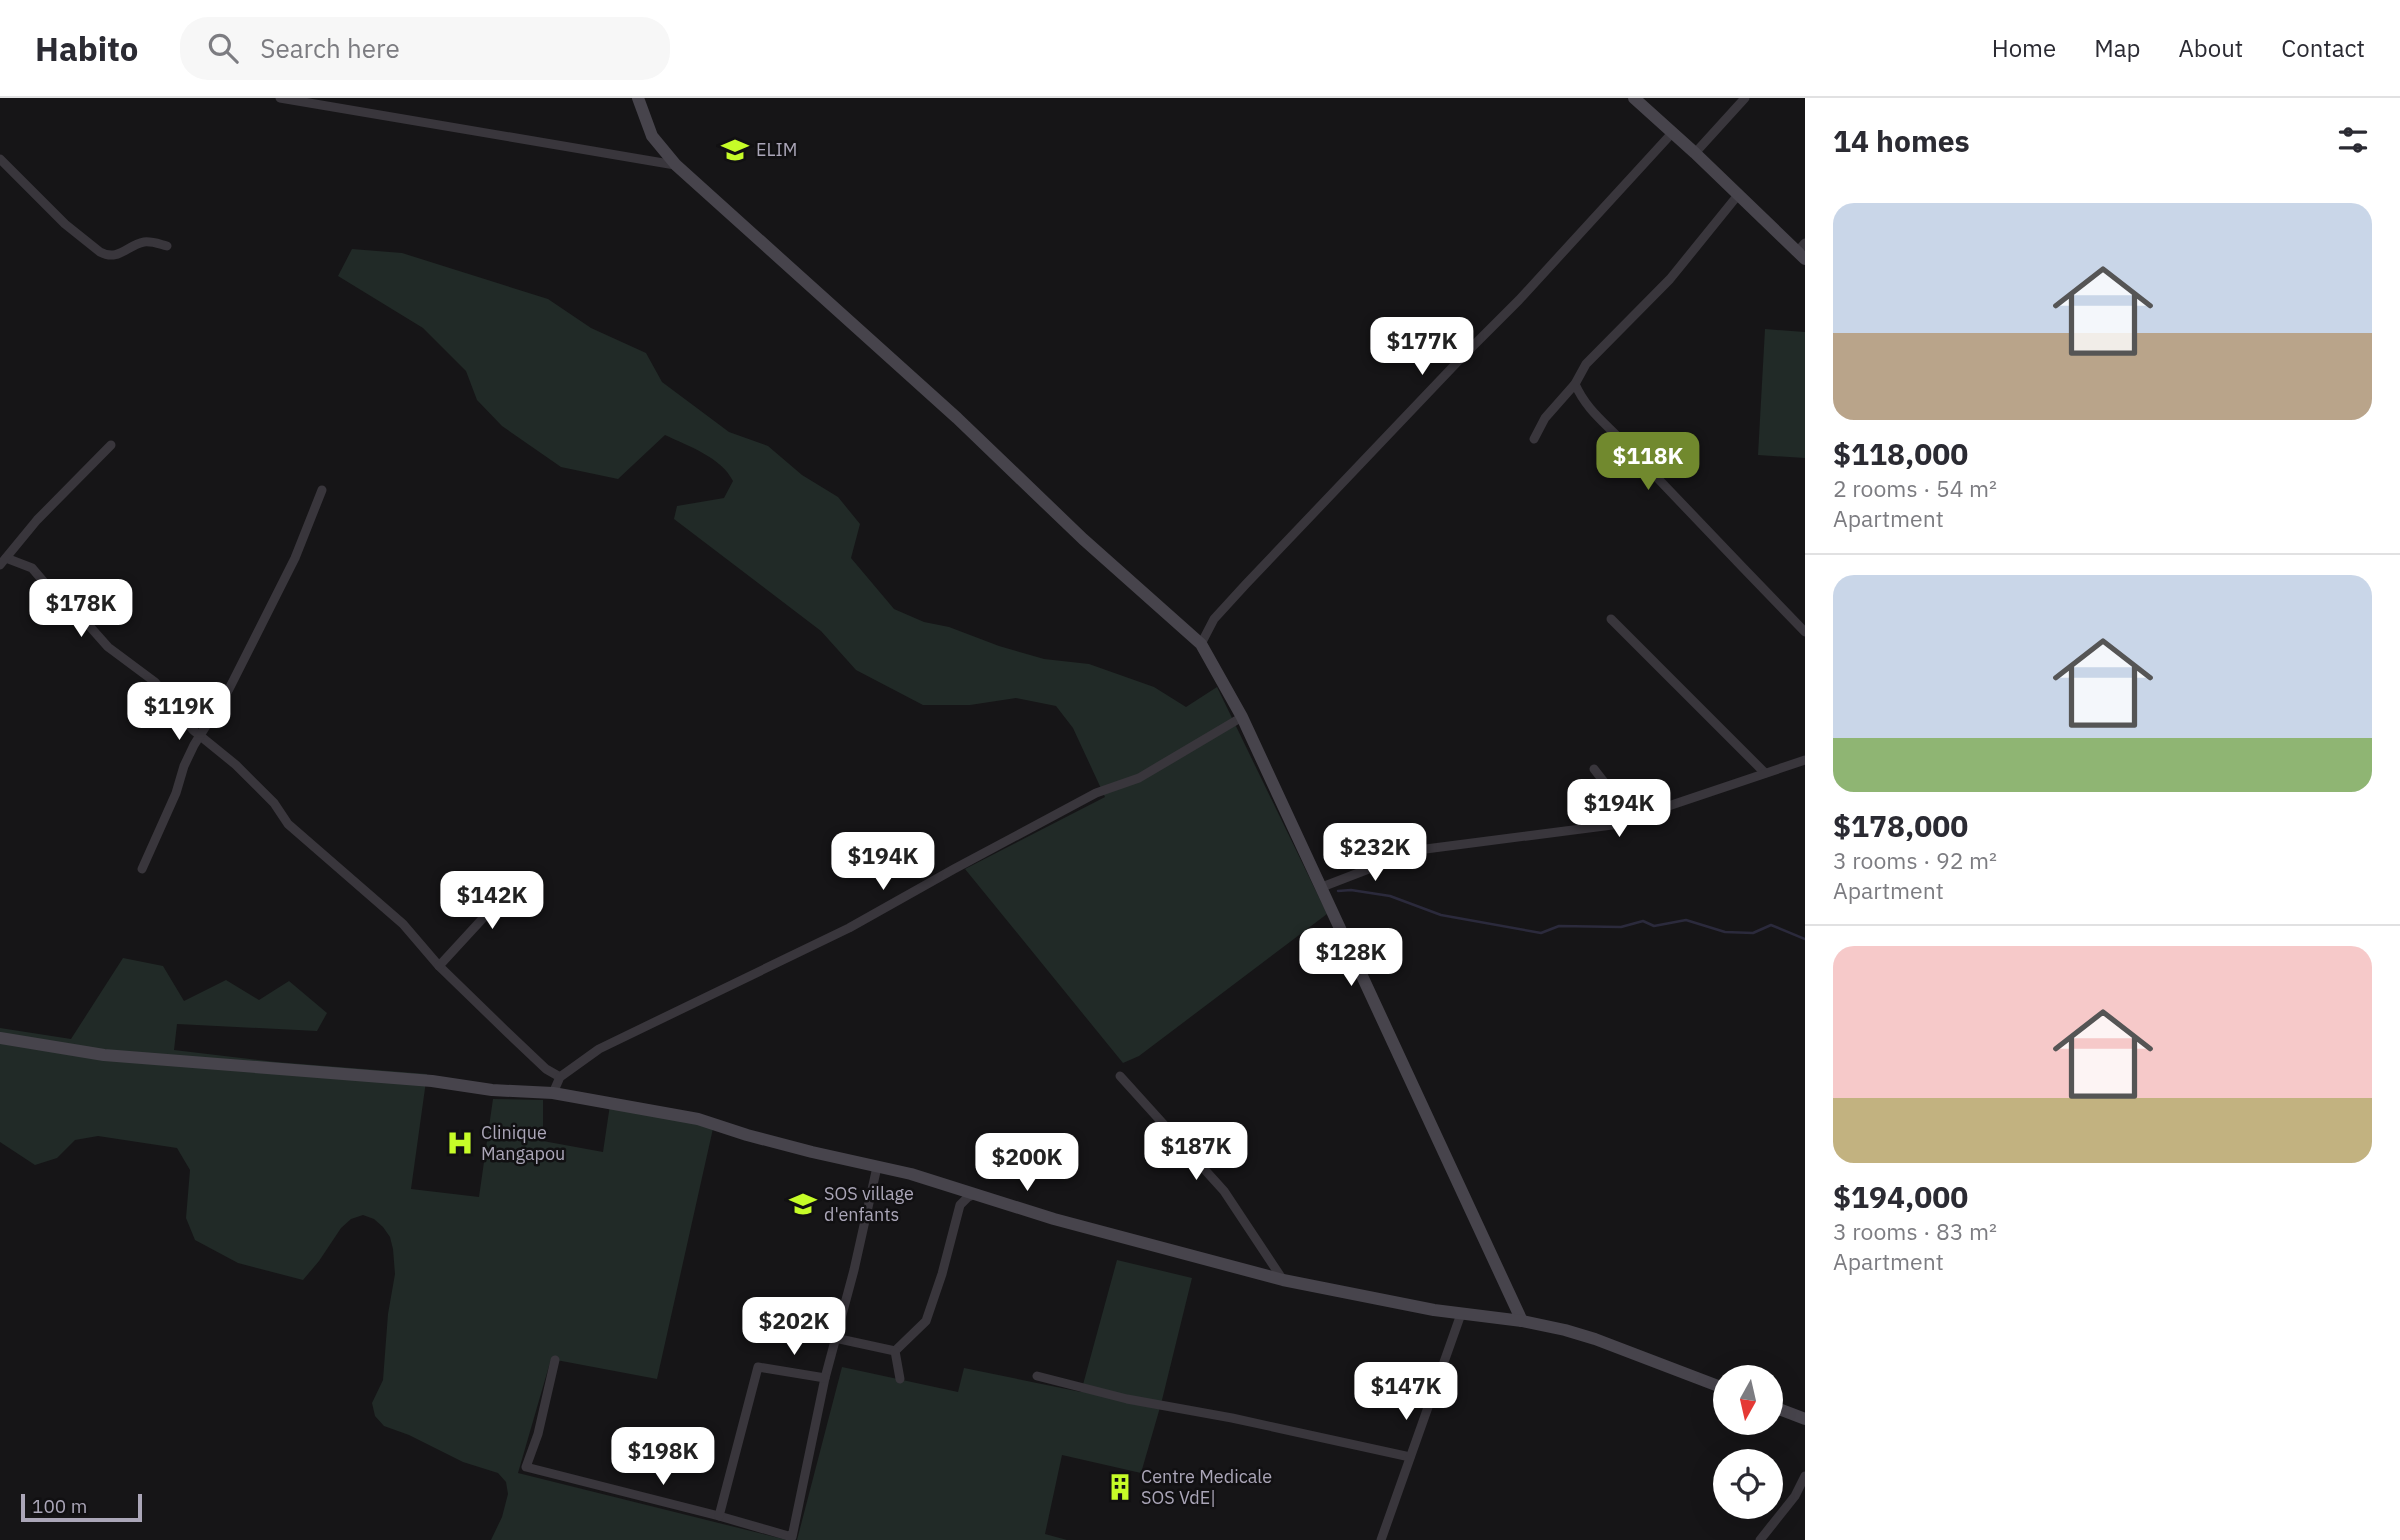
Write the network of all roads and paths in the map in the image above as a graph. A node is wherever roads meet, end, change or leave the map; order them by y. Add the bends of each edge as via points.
1 (280, 98) edge
2 (638, 98) edge
3 (1634, 98) edge
4 (1745, 98) edge
5 (1673, 132) junction
6 (1695, 153) junction
7 (0, 159) edge
8 (676, 165) junction
9 (1738, 195) junction
10 (167, 246) dead end
11 (1802, 251) edge
12 (1575, 384) junction
13 (1534, 439) dead end
14 (111, 445) dead end
15 (322, 490) dead end
16 (3, 561) edge
17 (1611, 620) dead end
18 (1805, 632) edge
19 (1200, 644) junction
20 (1242, 717) junction
21 (201, 736) junction
22 (1805, 760) edge
23 (1594, 769) dead end
24 (1765, 773) junction
25 (1632, 818) junction
26 (142, 869) dead end
27 (526, 879) dead end
28 (1322, 887) junction
29 (439, 966) junction
30 (0, 1038) edge
31 (1120, 1076) dead end
32 (560, 1077) junction
33 (553, 1093) junction
34 (877, 1167) junction
35 (977, 1194) junction
36 (1283, 1280) junction
37 (1461, 1314) junction
38 (1522, 1321) junction
39 (835, 1338) junction
40 (895, 1351) junction
41 (555, 1360) dead end
42 (1037, 1376) dead end
43 (825, 1378) junction
44 (900, 1379) dead end
45 (1713, 1384) edge
46 (1783, 1411) edge
47 (1805, 1419) edge
48 (1410, 1457) junction
49 (1805, 1476) edge
50 (719, 1516) junction
51 (1381, 1540) edge
52 (1760, 1540) edge

1 - 8 street
2 - 8 main road via 652,136
3 - 5 main road
4 - 6 street
5 - 6 main road
5 - 19 street via 1246,584 1214,619
6 - 9 main road
7 - 10 street via 65,224 106,255 145,242
8 - 19 main road
9 - 11 main road
9 - 12 street via 1670,279 1586,364
12 - 13 street via 1545,418
12 - 18 street via 1598,419
14 - 16 street
15 - 21 street via 295,558
16 - 21 street via 32,568 108,647 155,682
17 - 24 street
19 - 20 main road
20 - 28 main road
20 - 32 street via 1139,778 1096,793 849,928 599,1049
21 - 26 street
21 - 29 street via 274,803 288,824 403,924
22 - 24 street
23 - 25 street
24 - 25 street
25 - 28 street via 1612,825 1419,850
27 - 29 street
28 - 38 main road
29 - 32 street via 546,1069
30 - 33 main road via 104,1055
31 - 36 street via 1224,1191
32 - 33 street
33 - 34 main road via 698,1119
34 - 35 main road
34 - 39 street
35 - 36 main road
35 - 40 street via 960,1205 926,1321
36 - 37 main road
37 - 38 main road
37 - 48 street
38 - 45 main road via 1595,1339
39 - 40 street
39 - 43 street
40 - 44 street
41 - 50 street via 526,1467
42 - 48 street
43 - 50 street via 758,1367
43 - 50 street via 792,1537
46 - 47 main road
48 - 51 street
49 - 52 street

